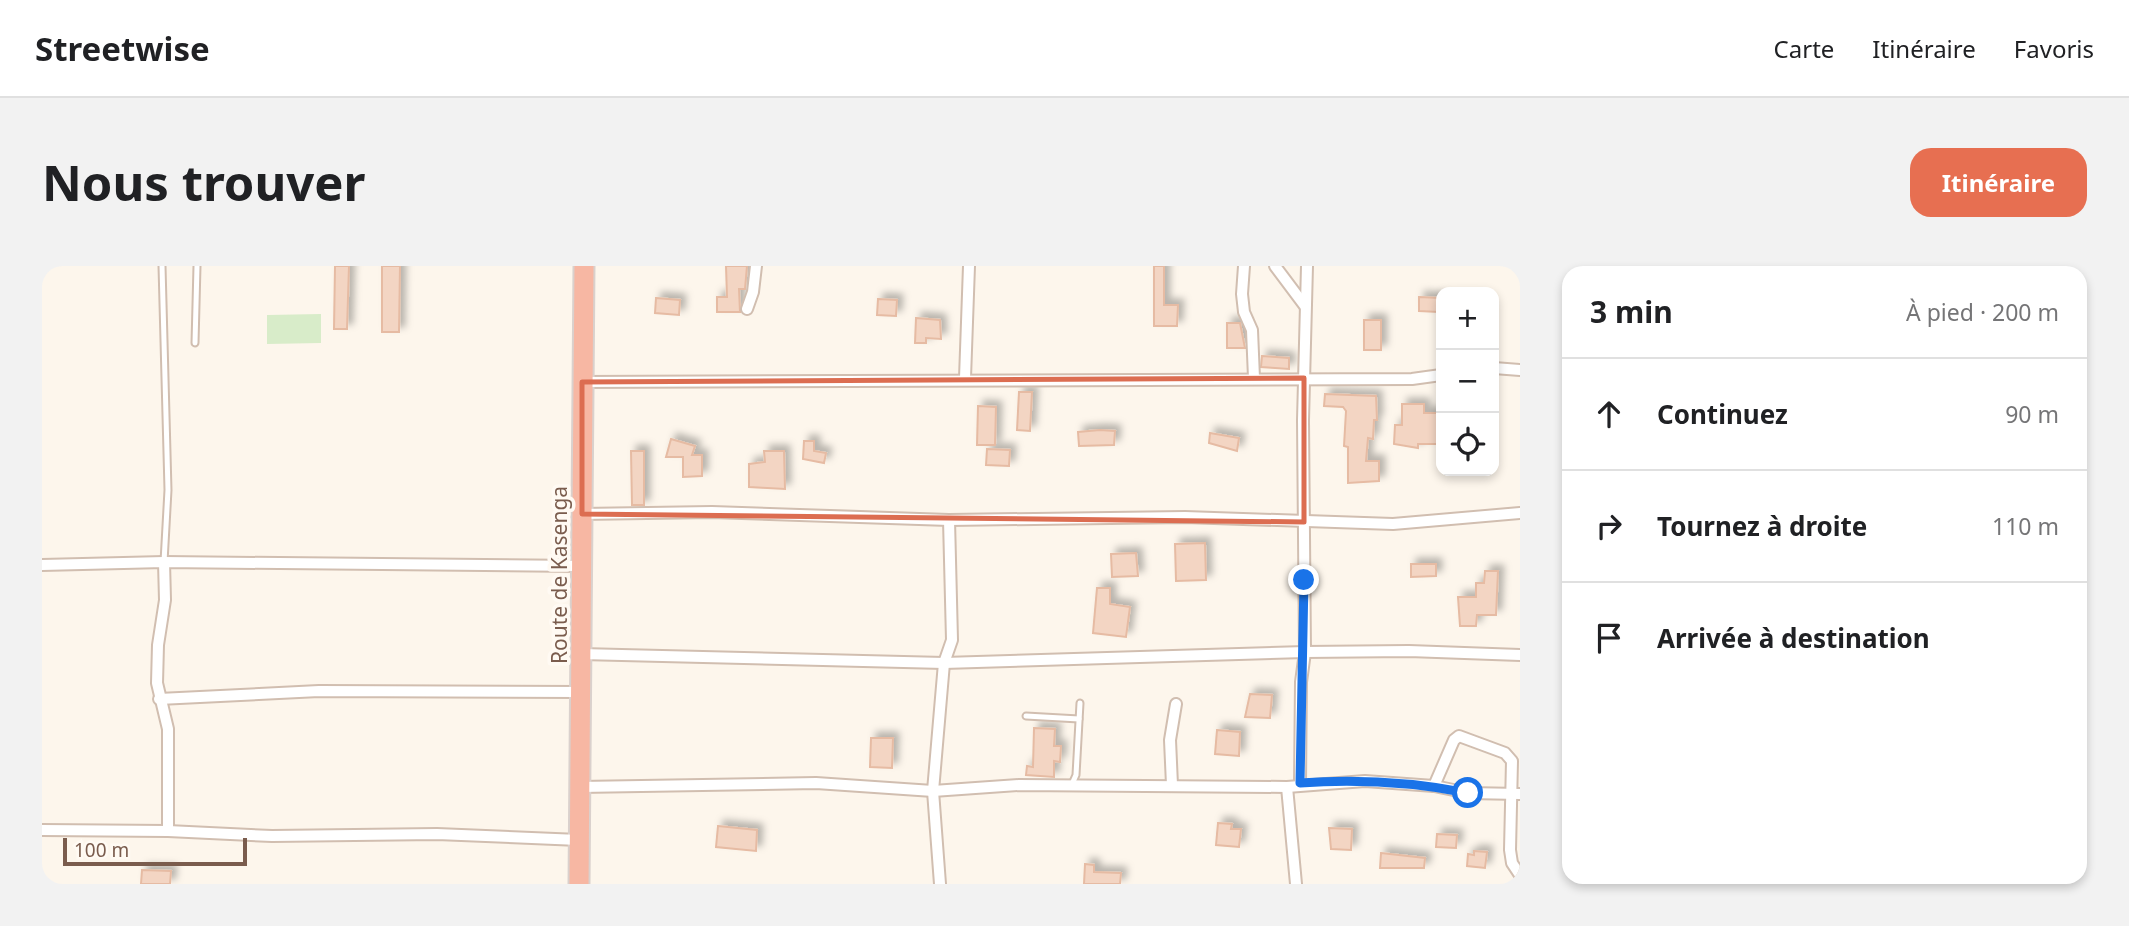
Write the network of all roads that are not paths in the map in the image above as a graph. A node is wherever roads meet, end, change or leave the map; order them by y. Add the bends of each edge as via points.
1 (162, 266) edge
2 (197, 266) edge
3 (584, 266) edge
4 (756, 266) edge
5 (969, 266) edge
6 (1244, 266) edge
7 (1275, 266) edge
8 (1307, 266) edge
9 (1305, 306) junction
10 (747, 309) dead end
11 (195, 343) dead end
12 (1499, 368) edge
13 (1520, 370) edge
14 (1436, 377) edge
15 (1254, 378) junction
16 (1304, 378) junction
17 (965, 379) junction
18 (582, 382) junction
19 (1520, 513) edge
20 (582, 514) junction
21 (949, 520) junction
22 (1304, 522) junction
23 (164, 562) junction
24 (42, 565) edge
25 (581, 566) junction
26 (1305, 652) junction
27 (581, 654) junction
28 (1520, 655) edge
29 (944, 663) junction
30 (581, 692) junction
31 (159, 699) junction
32 (1080, 703) dead end
33 (1175, 704) dead end
34 (1026, 716) dead end
35 (1079, 719) junction
36 (1300, 783) junction
37 (1072, 784) junction
38 (1172, 785) junction
39 (1433, 786) junction
40 (580, 787) junction
41 (1287, 787) junction
42 (933, 791) junction
43 (1515, 794) edge
44 (42, 830) edge
45 (168, 831) junction
46 (579, 840) junction
47 (1520, 876) edge
48 (579, 884) edge
49 (940, 884) edge
50 (1296, 884) edge

1 - 23 lane via 168,490
2 - 11 lane
3 - 18 highway, Route de Kasenga
4 - 10 street
5 - 17 street
6 - 15 street via 1242,294 1252,330
7 - 9 street
8 - 9 street
9 - 16 street
12 - 13 street
14 - 16 street
15 - 16 street
15 - 17 street
16 - 22 street
17 - 18 street
18 - 20 highway, Route de Kasenga
19 - 22 street via 1393,524
20 - 21 street via 712,512
20 - 25 highway, Route de Kasenga
21 - 22 street via 1185,517
21 - 29 street via 952,640
22 - 26 street
23 - 24 street
23 - 25 street
23 - 31 street
25 - 27 highway, Route de Kasenga
26 - 28 street
26 - 29 street
26 - 36 street
27 - 29 street
27 - 30 highway, Route de Kasenga
29 - 42 street
30 - 31 street via 319,691
30 - 40 highway, Route de Kasenga
31 - 45 street via 168,729
32 - 35 lane
33 - 38 street via 1170,740
34 - 35 lane
35 - 37 lane
36 - 39 street
36 - 41 street
37 - 38 street
37 - 42 street
38 - 41 street
39 - 43 street via 1468,793
39 - 43 street via 1454,740 1466,736 1505,753 1512,761
40 - 42 street via 816,783
40 - 46 highway, Route de Kasenga
41 - 50 street
42 - 49 street
43 - 47 street via 1510,850
44 - 45 street
45 - 46 street
46 - 48 highway, Route de Kasenga

